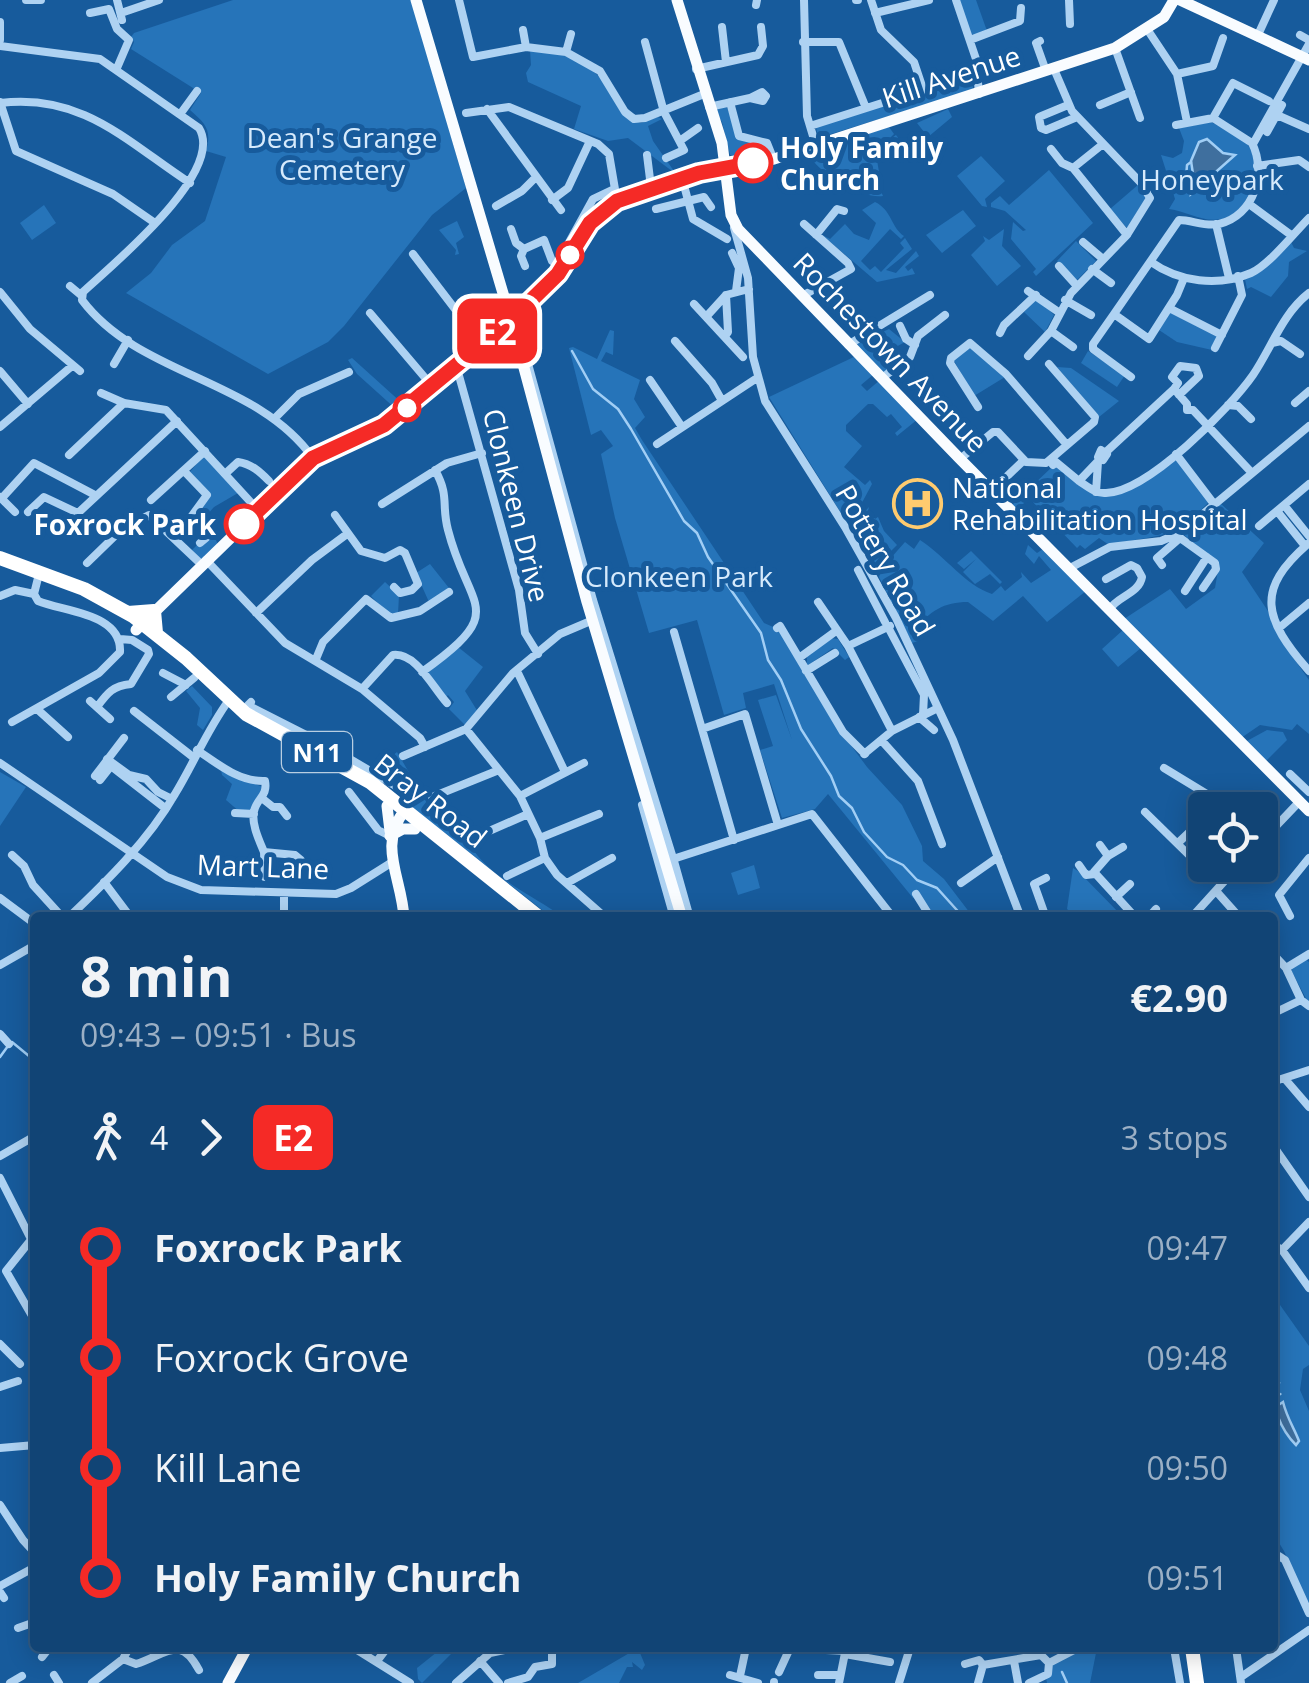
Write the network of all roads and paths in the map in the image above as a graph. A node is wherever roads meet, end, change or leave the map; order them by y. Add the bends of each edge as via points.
1 (26, 0) edge
2 (41, 0) edge
3 (117, 0) edge
4 (159, 0) edge
5 (416, 0) edge
6 (459, 0) edge
7 (676, 0) edge
8 (804, 0) edge
9 (871, 0) edge
10 (930, 0) edge
11 (956, 0) edge
12 (1069, 0) edge
13 (1177, 0) edge
14 (1274, 0) edge
15 (1022, 8) dead end
16 (876, 12) junction
17 (90, 13) dead end
18 (0, 22) edge
19 (1070, 24) dead end
20 (722, 26) dead end
21 (761, 27) dead end
22 (1148, 29) junction
23 (523, 30) dead end
24 (571, 34) dead end
25 (1223, 38) dead end
26 (1257, 38) junction
27 (970, 40) junction
28 (1306, 40) edge
29 (1040, 41) dead end
30 (645, 42) dead end
31 (804, 42) junction
32 (0, 43) edge
33 (526, 47) junction
34 (1116, 48) junction
35 (566, 52) junction
36 (1307, 58) edge
37 (726, 62) junction
38 (608, 64) dead end
39 (117, 68) junction
40 (696, 69) junction
41 (1050, 70) junction
42 (600, 71) junction
43 (976, 73) junction
44 (1177, 74) junction
45 (924, 90) junction
46 (197, 92) dead end
47 (1131, 92) junction
48 (979, 94) junction
49 (750, 98) dead end
50 (1282, 98) junction
51 (707, 100) junction
52 (1269, 101) dead end
53 (730, 102) junction
54 (0, 103) edge
55 (1068, 105) junction
56 (1100, 105) dead end
57 (866, 108) junction
58 (487, 109) junction
59 (664, 110) junction
60 (466, 113) dead end
61 (181, 114) junction
62 (1277, 114) junction
63 (1077, 117) junction
64 (1140, 118) dead end
65 (1213, 118) junction
66 (1187, 122) junction
67 (810, 126) junction
68 (1176, 126) dead end
69 (698, 128) dead end
70 (1309, 129) edge
71 (590, 140) junction
72 (1102, 144) junction
73 (1253, 144) junction
74 (686, 146) junction
75 (816, 146) junction
76 (1051, 149) dead end
77 (771, 153) dead end
78 (646, 155) dead end
79 (666, 158) dead end
80 (726, 166) junction
81 (1257, 166) junction
82 (1309, 167) edge
83 (1073, 168) junction
84 (535, 178) junction
85 (682, 178) junction
86 (190, 184) junction
87 (651, 187) junction
88 (615, 195) junction
89 (552, 200) junction
90 (686, 202) junction
91 (1249, 204) junction
92 (496, 206) dead end
93 (711, 207) dead end
94 (656, 209) dead end
95 (561, 210) dead end
96 (844, 211) dead end
97 (1309, 218) edge
98 (155, 223) junction
99 (804, 224) dead end
100 (1216, 224) junction
101 (512, 229) dead end
102 (816, 235) junction
103 (1128, 235) junction
104 (1292, 235) junction
105 (727, 239) dead end
106 (1083, 242) dead end
107 (739, 246) junction
108 (524, 248) junction
109 (566, 248) dead end
110 (413, 254) dead end
111 (1103, 259) junction
112 (1151, 262) junction
113 (525, 266) dead end
114 (1058, 266) dead end
115 (562, 268) junction
116 (1092, 269) junction
117 (1234, 277) junction
118 (1184, 278) junction
119 (1111, 283) dead end
120 (70, 286) dead end
121 (1077, 286) junction
122 (749, 289) junction
123 (736, 290) junction
124 (0, 292) edge
125 (1309, 293) edge
126 (726, 295) junction
127 (930, 295) dead end
128 (82, 296) junction
129 (802, 296) junction
130 (1066, 300) junction
131 (694, 304) dead end
132 (1169, 308) junction
133 (1060, 313) junction
134 (370, 314) dead end
135 (1114, 314) junction
136 (944, 315) dead end
137 (1091, 316) dead end
138 (706, 317) junction
139 (510, 321) junction
140 (900, 326) dead end
141 (1052, 331) junction
142 (1000, 334) dead end
143 (1222, 335) junction
144 (724, 336) junction
145 (1277, 338) junction
146 (1149, 339) junction
147 (128, 340) junction
148 (484, 340) junction
149 (675, 341) dead end
150 (848, 344) junction
151 (1159, 344) dead end
152 (914, 345) junction
153 (1073, 346) dead end
154 (518, 347) junction
155 (1215, 348) dead end
156 (1300, 354) dead end
157 (1028, 356) dead end
158 (743, 357) dead end
159 (527, 360) dead end
160 (114, 364) dead end
161 (1049, 364) dead end
162 (456, 365) junction
163 (0, 371) edge
164 (348, 372) dead end
165 (1127, 377) dead end
166 (757, 378) junction
167 (882, 378) junction
168 (650, 380) dead end
169 (432, 386) junction
170 (1309, 391) edge
171 (101, 393) dead end
172 (722, 399) junction
173 (1237, 402) junction
174 (124, 403) junction
175 (1295, 403) dead end
176 (28, 404) junction
177 (978, 407) dead end
178 (274, 419) junction
179 (1252, 420) dead end
180 (177, 421) junction
181 (1208, 426) junction
182 (1309, 426) edge
183 (0, 427) edge
184 (682, 427) junction
185 (657, 444) dead end
186 (1067, 446) junction
187 (204, 451) junction
188 (482, 452) junction
189 (1176, 454) junction
190 (68, 455) dead end
191 (313, 458) junction
192 (1102, 458) junction
193 (960, 459) junction
194 (1024, 460) junction
195 (552, 462) junction
196 (1053, 465) dead end
197 (435, 470) junction
198 (184, 471) junction
199 (1252, 473) junction
200 (225, 474) junction
201 (269, 481) dead end
202 (1079, 481) junction
203 (1000, 483) dead end
204 (1309, 484) edge
205 (1096, 492) junction
206 (95, 495) junction
207 (1, 498) edge
208 (151, 500) dead end
209 (382, 504) dead end
210 (1214, 504) junction
211 (1281, 508) junction
212 (258, 510) junction
213 (15, 512) dead end
214 (28, 512) dead end
215 (76, 512) junction
216 (335, 515) dead end
217 (1259, 526) dead end
218 (67, 534) dead end
219 (347, 534) junction
220 (1178, 537) junction
221 (1308, 541) edge
222 (200, 544) dead end
223 (1207, 557) junction
224 (0, 558) edge
225 (87, 563) dead end
226 (204, 563) junction
227 (1162, 566) dead end
228 (0, 568) edge
229 (1068, 569) junction
230 (1106, 579) dead end
231 (36, 582) junction
232 (394, 588) dead end
233 (1204, 588) dead end
234 (1185, 591) dead end
235 (449, 592) dead end
236 (0, 596) edge
237 (818, 602) dead end
238 (1309, 603) edge
239 (1109, 610) junction
240 (154, 611) junction
241 (128, 613) junction
242 (256, 613) junction
243 (593, 620) junction
244 (889, 623) junction
245 (777, 628) dead end
246 (1279, 628) junction
247 (144, 630) junction
248 (836, 631) junction
249 (674, 632) dead end
250 (120, 640) junction
251 (848, 646) junction
252 (835, 653) dead end
253 (538, 654) junction
254 (316, 658) junction
255 (799, 658) junction
256 (609, 663) junction
257 (1308, 667) edge
258 (517, 670) junction
259 (806, 670) junction
260 (422, 672) junction
261 (163, 673) dead end
262 (190, 682) junction
263 (362, 688) junction
264 (615, 692) junction
265 (170, 695) dead end
266 (250, 702) dead end
267 (226, 703) junction
268 (447, 704) dead end
269 (938, 708) junction
270 (37, 709) junction
271 (134, 712) dead end
272 (921, 716) junction
273 (110, 719) dead end
274 (12, 722) dead end
275 (466, 728) junction
276 (702, 729) junction
277 (934, 730) dead end
278 (892, 731) junction
279 (68, 737) dead end
280 (124, 738) dead end
281 (882, 741) junction
282 (425, 747) junction
283 (195, 753) junction
284 (404, 756) dead end
285 (108, 758) junction
286 (236, 760) dead end
287 (0, 763) edge
288 (584, 764) dead end
289 (642, 764) junction
290 (1164, 768) dead end
291 (227, 770) junction
292 (498, 770) junction
293 (565, 772) junction
294 (1290, 774) dead end
295 (349, 792) dead end
296 (1203, 792) edge
297 (520, 796) junction
298 (432, 797) dead end
299 (263, 799) junction
300 (172, 800) junction
301 (1307, 804) edge
302 (165, 808) junction
303 (397, 811) junction
304 (1146, 812) dead end
305 (1290, 812) joint
306 (235, 813) dead end
307 (254, 814) junction
308 (528, 814) junction
309 (599, 814) dead end
310 (288, 816) dead end
311 (778, 824) junction
312 (1278, 825) edge
313 (416, 830) junction
314 (654, 832) junction
315 (1188, 833) edge
316 (390, 836) junction
317 (540, 838) junction
318 (472, 839) dead end
319 (734, 840) junction
320 (1178, 843) junction
321 (942, 844) dead end
322 (1100, 845) dead end
323 (1123, 846) dead end
324 (132, 852) junction
325 (264, 852) junction
326 (1188, 853) edge
327 (12, 855) dead end
328 (1108, 856) junction
329 (998, 857) junction
330 (545, 858) junction
331 (612, 858) dead end
332 (1309, 858) edge
333 (671, 859) junction
334 (394, 861) junction
335 (1079, 865) dead end
336 (1095, 874) junction
337 (507, 876) dead end
338 (264, 877) dead end
339 (298, 877) dead end
340 (1046, 878) dead end
341 (104, 882) junction
342 (1224, 882) edge
343 (567, 883) junction
344 (960, 883) dead end
345 (1130, 884) dead end
346 (1216, 891) junction
347 (284, 893) junction
348 (916, 894) dead end
349 (1116, 897) junction
350 (0, 898) edge
351 (80, 907) junction
352 (1156, 909) dead end
353 (60, 912) edge
354 (74, 912) edge
355 (85, 912) edge
356 (126, 912) edge
357 (284, 912) edge
358 (404, 912) edge
359 (519, 912) edge
360 (532, 912) edge
361 (599, 912) edge
362 (673, 912) edge
363 (681, 912) edge
364 (688, 912) edge
365 (889, 912) edge
366 (927, 912) edge
367 (1019, 912) edge
368 (1044, 912) edge
369 (1130, 912) edge
370 (1153, 912) edge
371 (1197, 912) edge
372 (1235, 912) edge
373 (1290, 916) dead end
374 (30, 920) edge
375 (30, 948) edge
376 (1308, 956) edge
377 (1278, 959) edge
378 (0, 966) edge
379 (1286, 968) junction
380 (1305, 1003) edge
381 (1278, 1012) edge
382 (0, 1034) edge
383 (9, 1044) dead end
384 (1309, 1070) edge
385 (1285, 1079) junction
386 (1278, 1081) edge
387 (1309, 1107) edge
388 (30, 1139) edge
389 (1278, 1153) edge
390 (0, 1156) edge
391 (0, 1178) edge
392 (1309, 1197) edge
393 (1309, 1222) edge
394 (30, 1238) edge
395 (30, 1247) edge
396 (1278, 1248) edge
397 (1282, 1250) junction
398 (1309, 1288) edge
399 (30, 1312) edge
400 (0, 1344) edge
401 (20, 1364) dead end
402 (18, 1382) dead end
403 (0, 1387) edge
404 (30, 1446) edge
405 (0, 1448) edge
406 (0, 1504) edge
407 (30, 1548) edge
408 (1278, 1556) edge
409 (30, 1572) edge
410 (1, 1592) edge
411 (1309, 1613) edge
412 (30, 1624) edge
413 (18, 1628) dead end
414 (1309, 1630) edge
415 (45, 1652) edge
416 (127, 1652) edge
417 (166, 1652) edge
418 (186, 1652) edge
419 (245, 1652) edge
420 (361, 1652) edge
421 (384, 1652) edge
422 (490, 1652) edge
423 (552, 1652) edge
424 (745, 1652) edge
425 (789, 1652) edge
426 (846, 1652) edge
427 (850, 1652) edge
428 (909, 1652) edge
429 (1071, 1652) edge
430 (1175, 1652) edge
431 (1189, 1652) edge
432 (1237, 1652) edge
433 (42, 1657) dead end
434 (123, 1660) junction
435 (480, 1661) junction
436 (1014, 1661) junction
437 (378, 1662) junction
438 (890, 1662) dead end
439 (1050, 1663) junction
440 (965, 1664) dead end
441 (983, 1665) junction
442 (783, 1669) dead end
443 (200, 1670) dead end
444 (730, 1675) dead end
445 (818, 1675) dead end
446 (22, 1676) dead end
447 (740, 1676) junction
448 (839, 1679) edge
449 (1241, 1680) edge
450 (408, 1682) edge
451 (10, 1683) edge
452 (92, 1683) edge
453 (228, 1683) edge
454 (456, 1683) edge
455 (499, 1683) edge
456 (508, 1683) edge
457 (758, 1683) edge
458 (899, 1683) edge
459 (978, 1683) edge
460 (1018, 1683) edge
461 (1029, 1683) edge
462 (1180, 1683) edge
463 (1194, 1683) edge

1 - 2 street
3 - 4 street via 122,16
5 - 139 main road
6 - 33 street via 473,57
7 - 40 main road, Rochestown Avenue
8 - 31 street
9 - 16 street
10 - 16 street
11 - 27 street
12 - 19 street
13 - 22 main road, Kill Avenue
13 - 26 main road
14 - 26 street
15 - 27 street via 1020,21
16 - 45 street via 883,33 914,62
17 - 39 street via 109,10 130,40
18 - 32 street
20 - 37 street
21 - 37 street via 762,51
22 - 34 main road, Kill Avenue
22 - 44 street
23 - 33 street
24 - 35 street
25 - 44 street via 1213,66
26 - 36 main road
27 - 43 street
28 - 36 street
29 - 41 street
30 - 59 street
31 - 57 street via 839,42
31 - 67 street
32 - 39 street via 100,58
33 - 35 street
34 - 41 main road, Kill Avenue
34 - 47 street
35 - 42 street
36 - 50 street
37 - 40 street
38 - 42 street
39 - 61 street
40 - 51 main road, Rochestown Avenue
41 - 48 main road, Kill Avenue
41 - 55 street
42 - 59 street via 629,116 640,120
43 - 45 street
43 - 48 street
44 - 66 street
45 - 57 street
46 - 61 street
47 - 56 street
47 - 64 street
48 - 75 main road, Kill Avenue
49 - 53 street
50 - 62 street
50 - 73 street
51 - 53 street
51 - 59 street
51 - 80 main road, Rochestown Avenue
52 - 65 street via 1234,82
53 - 77 street via 739,136 766,143
54 - 86 street via 65,106 96,118
54 - 98 street via 16,152 106,190
55 - 63 street
55 - 63 street via 1039,117 1041,128
57 - 67 street
58 - 60 street
58 - 71 street via 509,106
58 - 84 street
59 - 74 street via 672,133
61 - 86 street via 204,141
62 - 70 street
62 - 73 street
63 - 72 street
65 - 66 street
65 - 73 street
66 - 68 street
67 - 75 street
69 - 74 street
71 - 88 street via 609,154
71 - 89 street via 568,188
72 - 83 street
72 - 103 street via 1148,192
73 - 81 street
74 - 79 street
75 - 80 main road, Kill Avenue
76 - 83 street
78 - 87 street
80 - 85 main road, Kill Avenue
80 - 107 main road, Rochestown Avenue
81 - 82 street via 1299,160
81 - 91 street
83 - 103 street
84 - 89 street
84 - 92 street
85 - 87 main road, Kill Avenue
85 - 90 street
86 - 98 street
87 - 88 main road, Kill Avenue
88 - 109 street via 593,198
88 - 115 main road
89 - 95 street
90 - 93 street via 707,197
90 - 94 street
90 - 105 street via 693,220
91 - 100 street
91 - 104 street
96 - 102 street via 837,209
97 - 104 street
98 - 128 street
99 - 102 street
100 - 112 street via 1181,219
100 - 117 street
101 - 108 street
102 - 129 street via 851,269
103 - 111 street
104 - 117 street via 1254,272
106 - 111 street
107 - 122 street, Pottery Road
107 - 123 street
107 - 129 main road, Rochestown Avenue
108 - 113 street
108 - 115 street via 544,240
110 - 148 street
111 - 116 street
112 - 118 street
112 - 135 street
114 - 121 street
115 - 139 main road
116 - 119 street
116 - 121 street
117 - 118 street
117 - 143 street via 1242,295
118 - 132 street
120 - 128 street
121 - 130 street
122 - 123 street
122 - 166 street, Pottery Road
123 - 126 street
124 - 176 street via 76,369
125 - 145 street
126 - 138 street
126 - 144 street
127 - 150 street
128 - 147 street
129 - 150 main road, Rochestown Avenue
130 - 133 street
130 - 137 street
131 - 138 street
132 - 143 street
132 - 146 street
133 - 141 street
133 - 142 street via 1032,293
134 - 169 street
135 - 146 street
135 - 165 street via 1093,349
136 - 152 street
138 - 144 street
139 - 148 main road
139 - 154 main road
140 - 152 street
141 - 153 street
141 - 157 street
143 - 155 street
144 - 158 street
145 - 156 street
145 - 173 street
146 - 151 street
147 - 160 street
147 - 178 street
148 - 154 main road via 504,337
148 - 162 main road
149 - 172 street
150 - 167 main road, Rochestown Avenue
152 - 167 street via 910,357
154 - 195 main road
159 - 195 street
161 - 186 street via 1095,417
162 - 169 main road
162 - 188 street, Clonkeen Drive
163 - 176 street
164 - 178 street via 299,394
166 - 172 street
166 - 244 street, Pottery Road
167 - 193 main road, Rochestown Avenue
168 - 184 street
169 - 191 main road via 376,431
170 - 175 street
171 - 174 street
172 - 184 street
173 - 179 street
173 - 181 street
174 - 180 street via 166,410
174 - 190 street
176 - 183 street
177 - 186 street via 950,363 968,344 1012,382
178 - 191 street
180 - 187 street
180 - 206 street
181 - 189 street
181 - 192 street via 1176,392
181 - 199 street
182 - 199 street
184 - 185 street
186 - 194 street via 1046,462
187 - 198 street
187 - 200 street
188 - 197 street
188 - 253 street, Clonkeen Drive via 525,633
189 - 205 street via 1131,486
189 - 210 street
191 - 212 main road
192 - 202 street
192 - 205 street
193 - 194 street via 998,432
193 - 229 main road, Rochestown Avenue
194 - 203 street
195 - 243 main road
195 - 256 street
196 - 202 street
197 - 209 street
197 - 260 street via 446,492 447,528 478,612 473,629
198 - 208 street
198 - 222 street via 207,495 191,517 206,538
199 - 210 street
200 - 201 street via 243,463
200 - 212 street
202 - 205 street
204 - 211 street
206 - 207 street via 34,463
206 - 215 street
207 - 213 street
210 - 220 street
211 - 217 street
211 - 221 street
212 - 226 main road
214 - 215 street via 44,497
215 - 218 street via 79,518
216 - 219 street
219 - 232 street via 361,552 385,558 405,553 418,584 400,594
219 - 242 street
220 - 223 street
220 - 227 street via 1157,558
220 - 229 street via 1120,544
221 - 246 street via 1272,586
223 - 233 street via 1217,567
223 - 234 street
224 - 231 highway, N11
225 - 226 street via 120,531 150,516
226 - 240 main road
226 - 242 street
228 - 231 highway, N11
229 - 239 main road, Rochestown Avenue
230 - 239 street via 1132,565 1142,579
231 - 236 street
231 - 241 highway, N11 via 91,593
231 - 247 highway, N11
231 - 250 street via 44,604 106,625
235 - 254 street via 410,618 388,618 366,599
237 - 248 street
238 - 246 street
239 - 301 main road, Rochestown Avenue
240 - 241 highway
240 - 247 highway
241 - 247 highway, N11
242 - 254 street via 286,643
243 - 253 street via 560,634
243 - 256 main road
244 - 251 street
244 - 269 street, Pottery Road
244 - 272 street via 924,695
245 - 255 street
246 - 257 street
247 - 262 highway, Bray Road / N11
247 - 267 highway, Bray Road / N11
248 - 251 street
248 - 255 street
249 - 276 street
250 - 270 street via 107,668
250 - 273 street via 132,640 149,654 131,684 122,683 93,704
251 - 278 street
252 - 259 street
253 - 258 street
254 - 263 street
255 - 259 street
256 - 264 main road
256 - 289 street
258 - 275 street
258 - 293 street
259 - 281 street via 863,756
260 - 263 street via 396,654
260 - 268 street
261 - 262 street
262 - 265 street
262 - 267 highway, Bray Road / N11
263 - 282 street
264 - 289 main road
264 - 314 street
266 - 303 street via 406,792 411,800
267 - 283 street
267 - 303 highway, Bray Road / N11 via 255,728 334,768
269 - 272 street
269 - 329 street, Pottery Road
270 - 274 street
270 - 279 street
271 - 283 street
272 - 277 street
272 - 278 street
275 - 282 street
275 - 292 street
276 - 311 street via 746,714
276 - 319 street
278 - 281 street
280 - 285 street
281 - 321 street via 918,782
282 - 284 street
283 - 291 street
283 - 300 street
285 - 300 street
285 - 302 street via 97,778 111,766
286 - 291 street
287 - 324 street, Mart Lane
288 - 293 street
289 - 314 main road
289 - 333 street
290 - 296 street
291 - 299 street via 270,779
292 - 297 street
292 - 298 street
293 - 297 street
294 - 301 street
295 - 316 street
297 - 308 street
299 - 307 street
299 - 310 street
300 - 302 street
301 - 305 main road
302 - 324 street
303 - 313 highway, Bray Road / N11
303 - 316 main road
303 - 360 highway, Bray Road / N11
304 - 320 street
305 - 312 street
306 - 307 street
307 - 325 street
308 - 317 street
308 - 318 street
309 - 317 street
311 - 319 street
311 - 365 street via 815,816
313 - 316 main road
313 - 359 highway, Bray Road / N11
314 - 333 main road
314 - 362 street
315 - 320 street
316 - 334 main road
317 - 330 street
319 - 333 street
320 - 326 street
322 - 328 street
323 - 328 street
324 - 341 street
324 - 347 street, Mart Lane via 190,888
325 - 338 street
325 - 339 street via 302,860
327 - 353 street
328 - 336 street
329 - 344 street
329 - 367 street, Pottery Road
330 - 337 street
330 - 343 street
331 - 343 street
332 - 373 street via 1279,894
333 - 363 main road
333 - 364 street
334 - 347 street, Mart Lane via 340,893
334 - 358 main road
335 - 336 street via 1086,875
336 - 349 street
340 - 368 street via 1034,884
341 - 351 street
341 - 356 street
342 - 346 street
343 - 361 street
345 - 349 street
346 - 371 street
346 - 372 street
347 - 357 street
348 - 366 street
349 - 369 street
350 - 374 street
351 - 354 street
351 - 355 street
352 - 370 street
375 - 378 street
376 - 379 street
377 - 379 street
379 - 380 street
380 - 381 street
382 - 383 street
384 - 385 street
385 - 386 street
385 - 387 street
388 - 390 street
389 - 392 street
391 - 394 street
393 - 397 street
395 - 399 street via 6,1271
396 - 397 street
397 - 398 street
400 - 401 street
402 - 403 street
404 - 405 street
406 - 407 street
408 - 411 street
409 - 410 street
412 - 413 street
414 - 449 street
415 - 433 street
416 - 434 street
417 - 434 street via 136,1664
418 - 443 street
419 - 453 main road
420 - 437 street
421 - 437 street
422 - 435 street
423 - 456 street via 552,1664
424 - 447 street
425 - 442 street
426 - 448 street
427 - 438 street
428 - 458 street
429 - 439 street
430 - 462 street
431 - 463 highway
432 - 449 street
434 - 452 street
435 - 454 street
435 - 455 street
436 - 439 street via 1035,1655
436 - 441 street
436 - 460 street
437 - 450 street
439 - 461 street via 1048,1674
440 - 441 street
441 - 459 street
444 - 447 street
445 - 448 street
446 - 451 street
447 - 457 street

